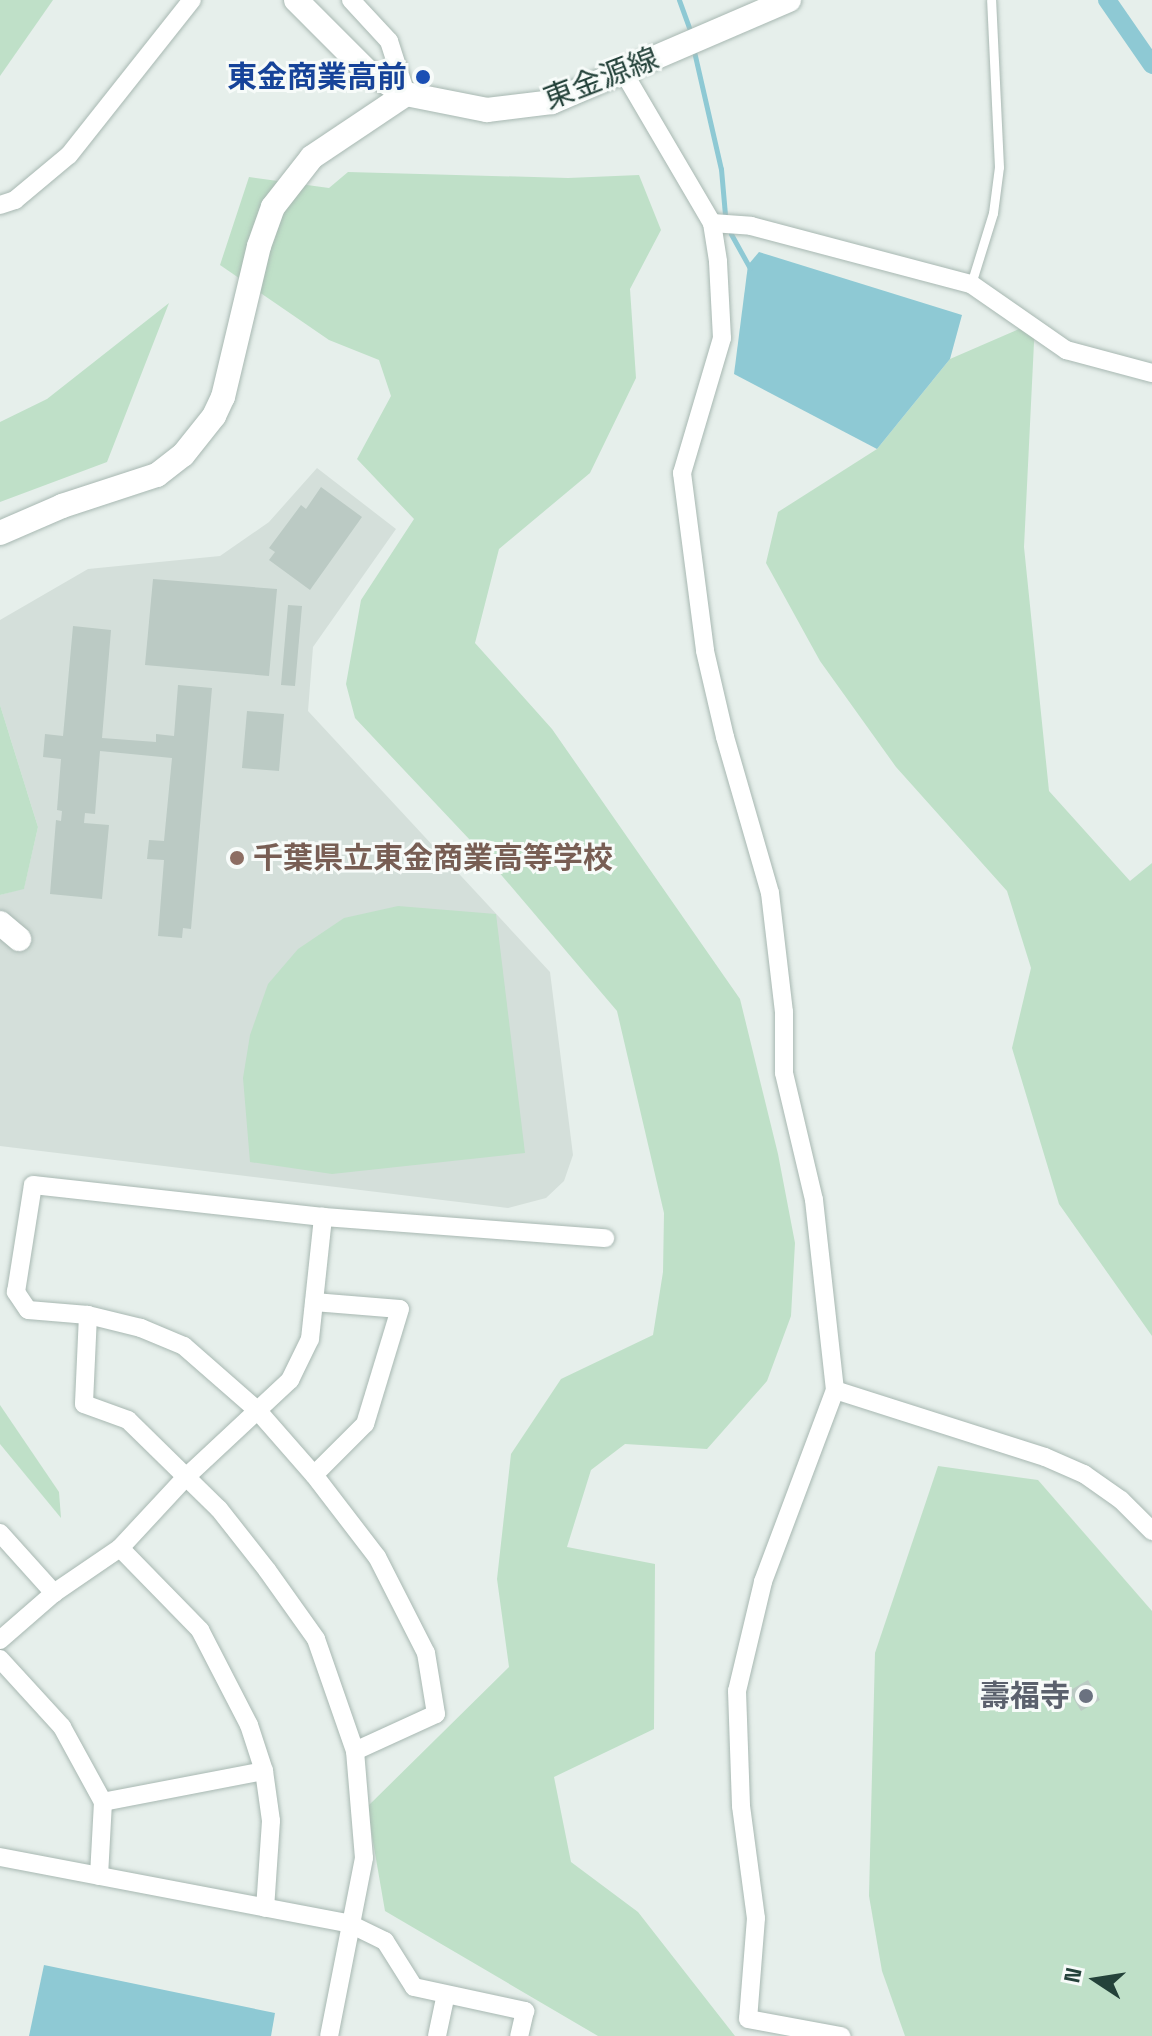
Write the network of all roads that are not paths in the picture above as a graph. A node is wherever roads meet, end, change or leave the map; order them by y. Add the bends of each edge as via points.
1 (192, 0) edge
2 (296, 0) edge
3 (351, 0) edge
4 (789, 0) edge
5 (991, 0) edge
6 (624, 73) junction
7 (406, 94) junction
8 (0, 205) edge
9 (712, 223) junction
10 (971, 284) junction
11 (1152, 373) edge
12 (0, 533) edge
13 (0, 923) edge
14 (19, 939) dead end
15 (323, 1217) junction
16 (605, 1238) dead end
17 (314, 1302) junction
18 (88, 1315) junction
19 (835, 1390) junction
20 (257, 1410) junction
21 (314, 1475) junction
22 (185, 1478) junction
23 (1152, 1531) edge
24 (0, 1533) edge
25 (120, 1548) junction
26 (54, 1593) junction
27 (0, 1640) edge
28 (0, 1659) edge
29 (355, 1751) junction
30 (264, 1771) junction
31 (103, 1802) junction
32 (0, 1857) edge
33 (99, 1876) junction
34 (265, 1908) junction
35 (350, 1924) junction
36 (445, 1997) junction
37 (329, 2036) edge
38 (437, 2036) edge
39 (519, 2036) edge
40 (841, 2036) edge

1 - 8 street via 69,155 15,200
2 - 7 street, 東金源線 via 367,71
3 - 7 street via 389,41
4 - 6 street, 東金源線
5 - 10 lane via 999,167 993,213
6 - 7 street, 東金源線 via 527,107 487,110
6 - 9 street
7 - 12 street via 312,157 273,207 223,397 183,455 157,475
9 - 10 street via 751,226
9 - 19 street via 722,285 722,338 682,473 705,651 770,893 784,1012 784,1073 814,1200
10 - 11 street via 1066,350
13 - 14 street
15 - 16 street
15 - 17 street
15 - 18 street via 33,1185 16,1292 28,1310
17 - 20 street via 310,1339 290,1380
17 - 21 street via 400,1309 365,1424
18 - 20 street via 184,1346
18 - 22 street via 84,1404 128,1420
19 - 23 street via 1071,1468 1121,1500
19 - 40 street via 763,1582 735,1706 756,1918 748,2019
20 - 21 street
20 - 22 street
21 - 29 street via 377,1557 426,1653 436,1714
22 - 25 street
22 - 29 street via 219,1509 316,1639
24 - 26 street
25 - 26 street
25 - 30 street via 200,1630 249,1725
26 - 27 street
28 - 31 street via 62,1727
29 - 35 street via 364,1858
30 - 31 street
30 - 34 street via 271,1821
31 - 33 street
32 - 33 street
33 - 34 street
34 - 35 street
35 - 36 street via 385,1941 414,1987
35 - 37 street
36 - 38 street
36 - 39 street via 525,2011

